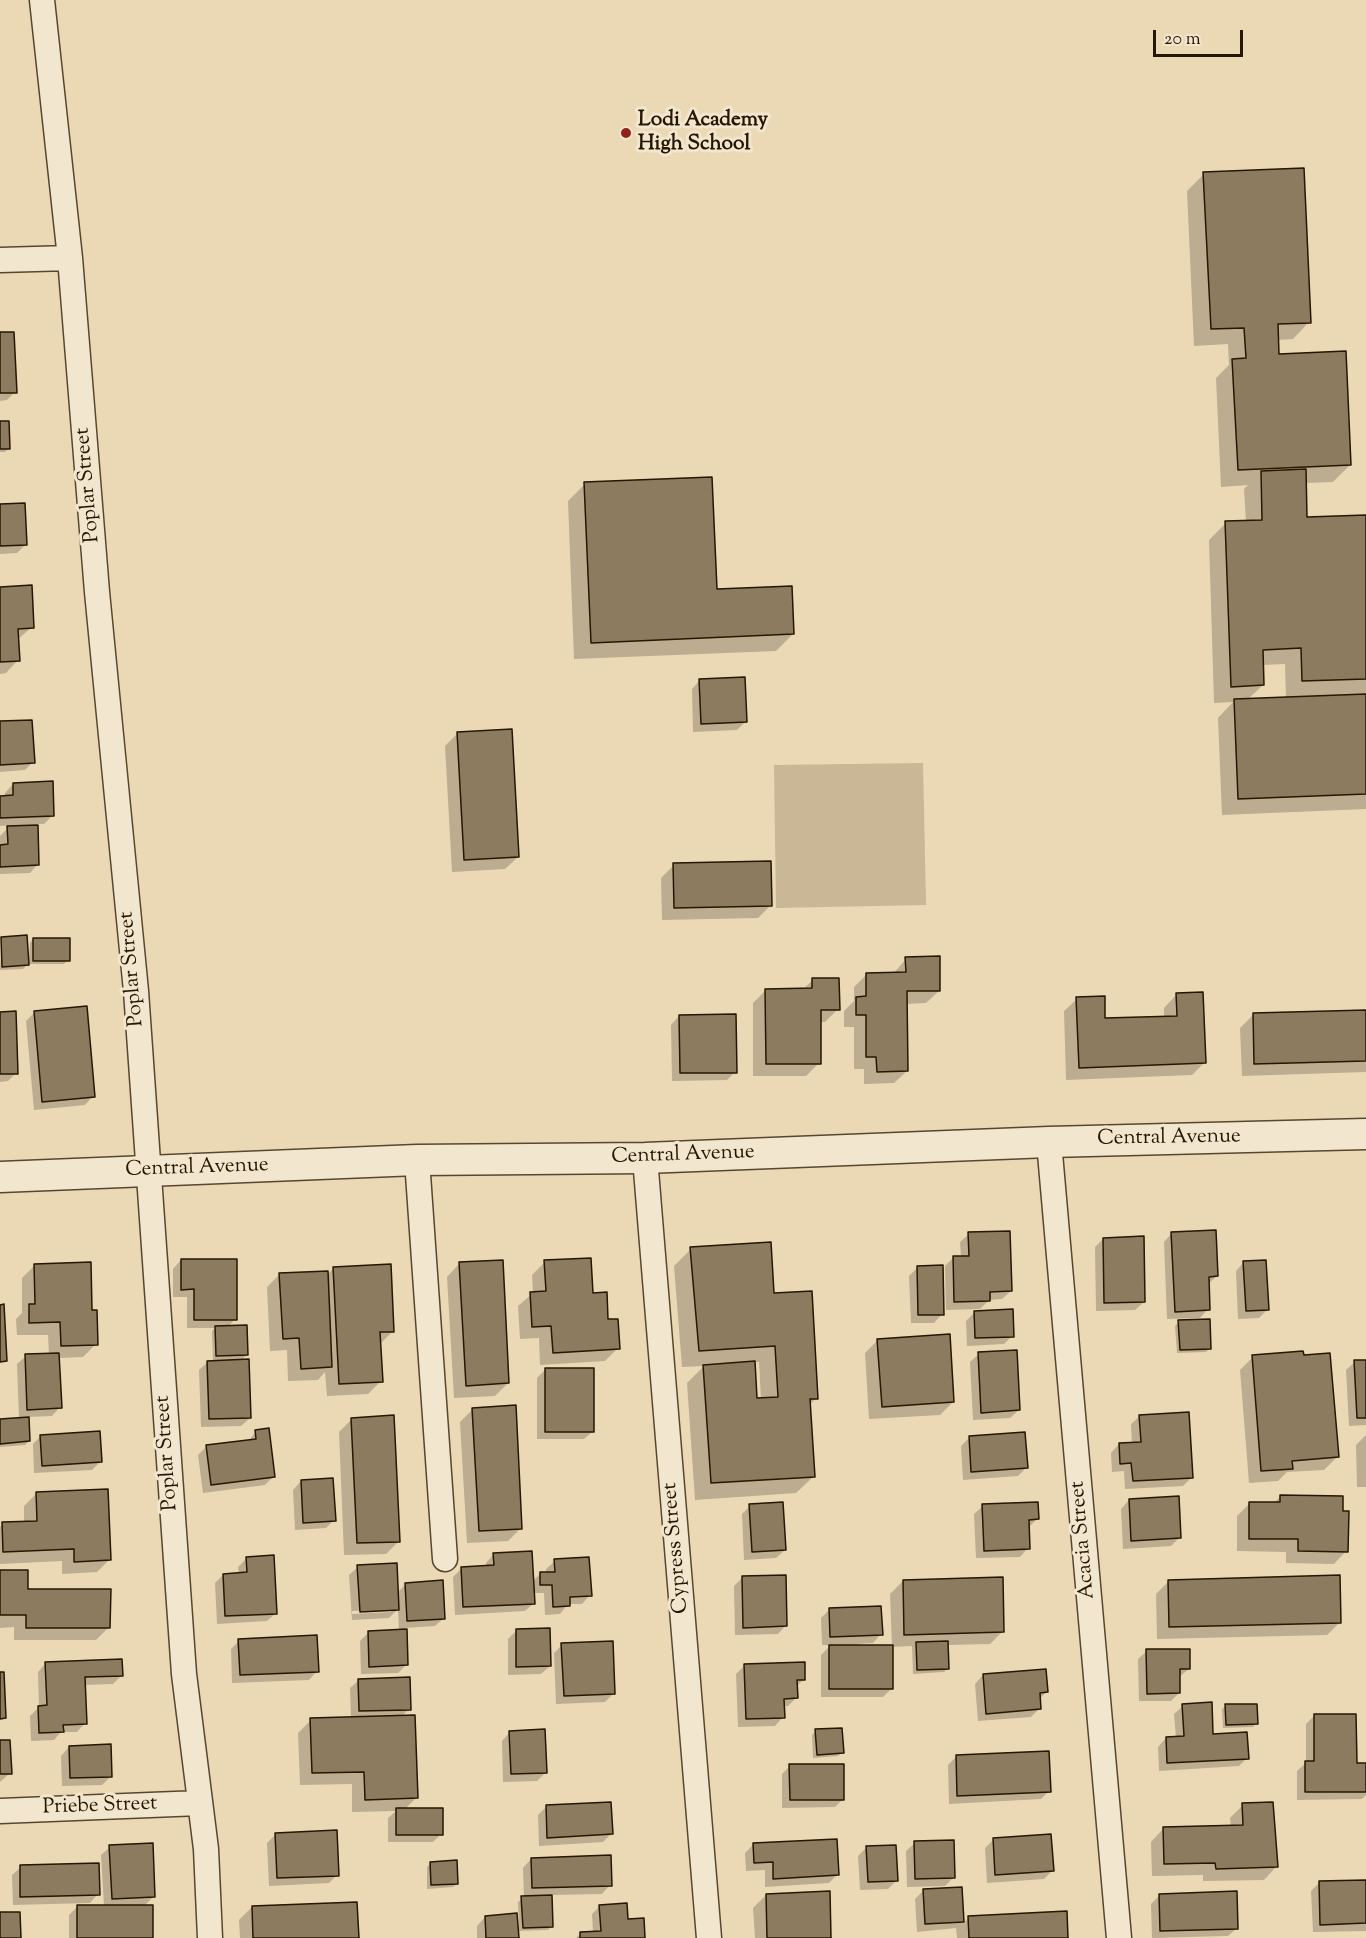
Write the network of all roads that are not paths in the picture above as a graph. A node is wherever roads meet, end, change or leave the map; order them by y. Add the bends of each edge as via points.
1 (42, 0) edge
2 (70, 258) junction
3 (0, 260) edge
4 (1366, 1134) edge
5 (1049, 1142) junction
6 (645, 1158) junction
7 (417, 1160) junction
8 (147, 1172) junction
9 (0, 1177) edge
10 (445, 1558) dead end
11 (200, 1803) junction
12 (0, 1811) edge
13 (210, 1938) edge
14 (709, 1938) edge
15 (1119, 1938) edge

1 - 2 street, Poplar Street
2 - 3 street
2 - 8 street, Poplar Street via 97,592 136,991
4 - 5 street, Central Avenue
5 - 6 street, Central Avenue
5 - 15 street, Acacia Street
6 - 7 street, Central Avenue
6 - 14 street, Cypress Street
7 - 8 street, Central Avenue
7 - 10 street
8 - 9 street, Central Avenue
8 - 11 street, Poplar Street via 184,1674
11 - 12 street, Priebe Street
11 - 13 street, Poplar Street

